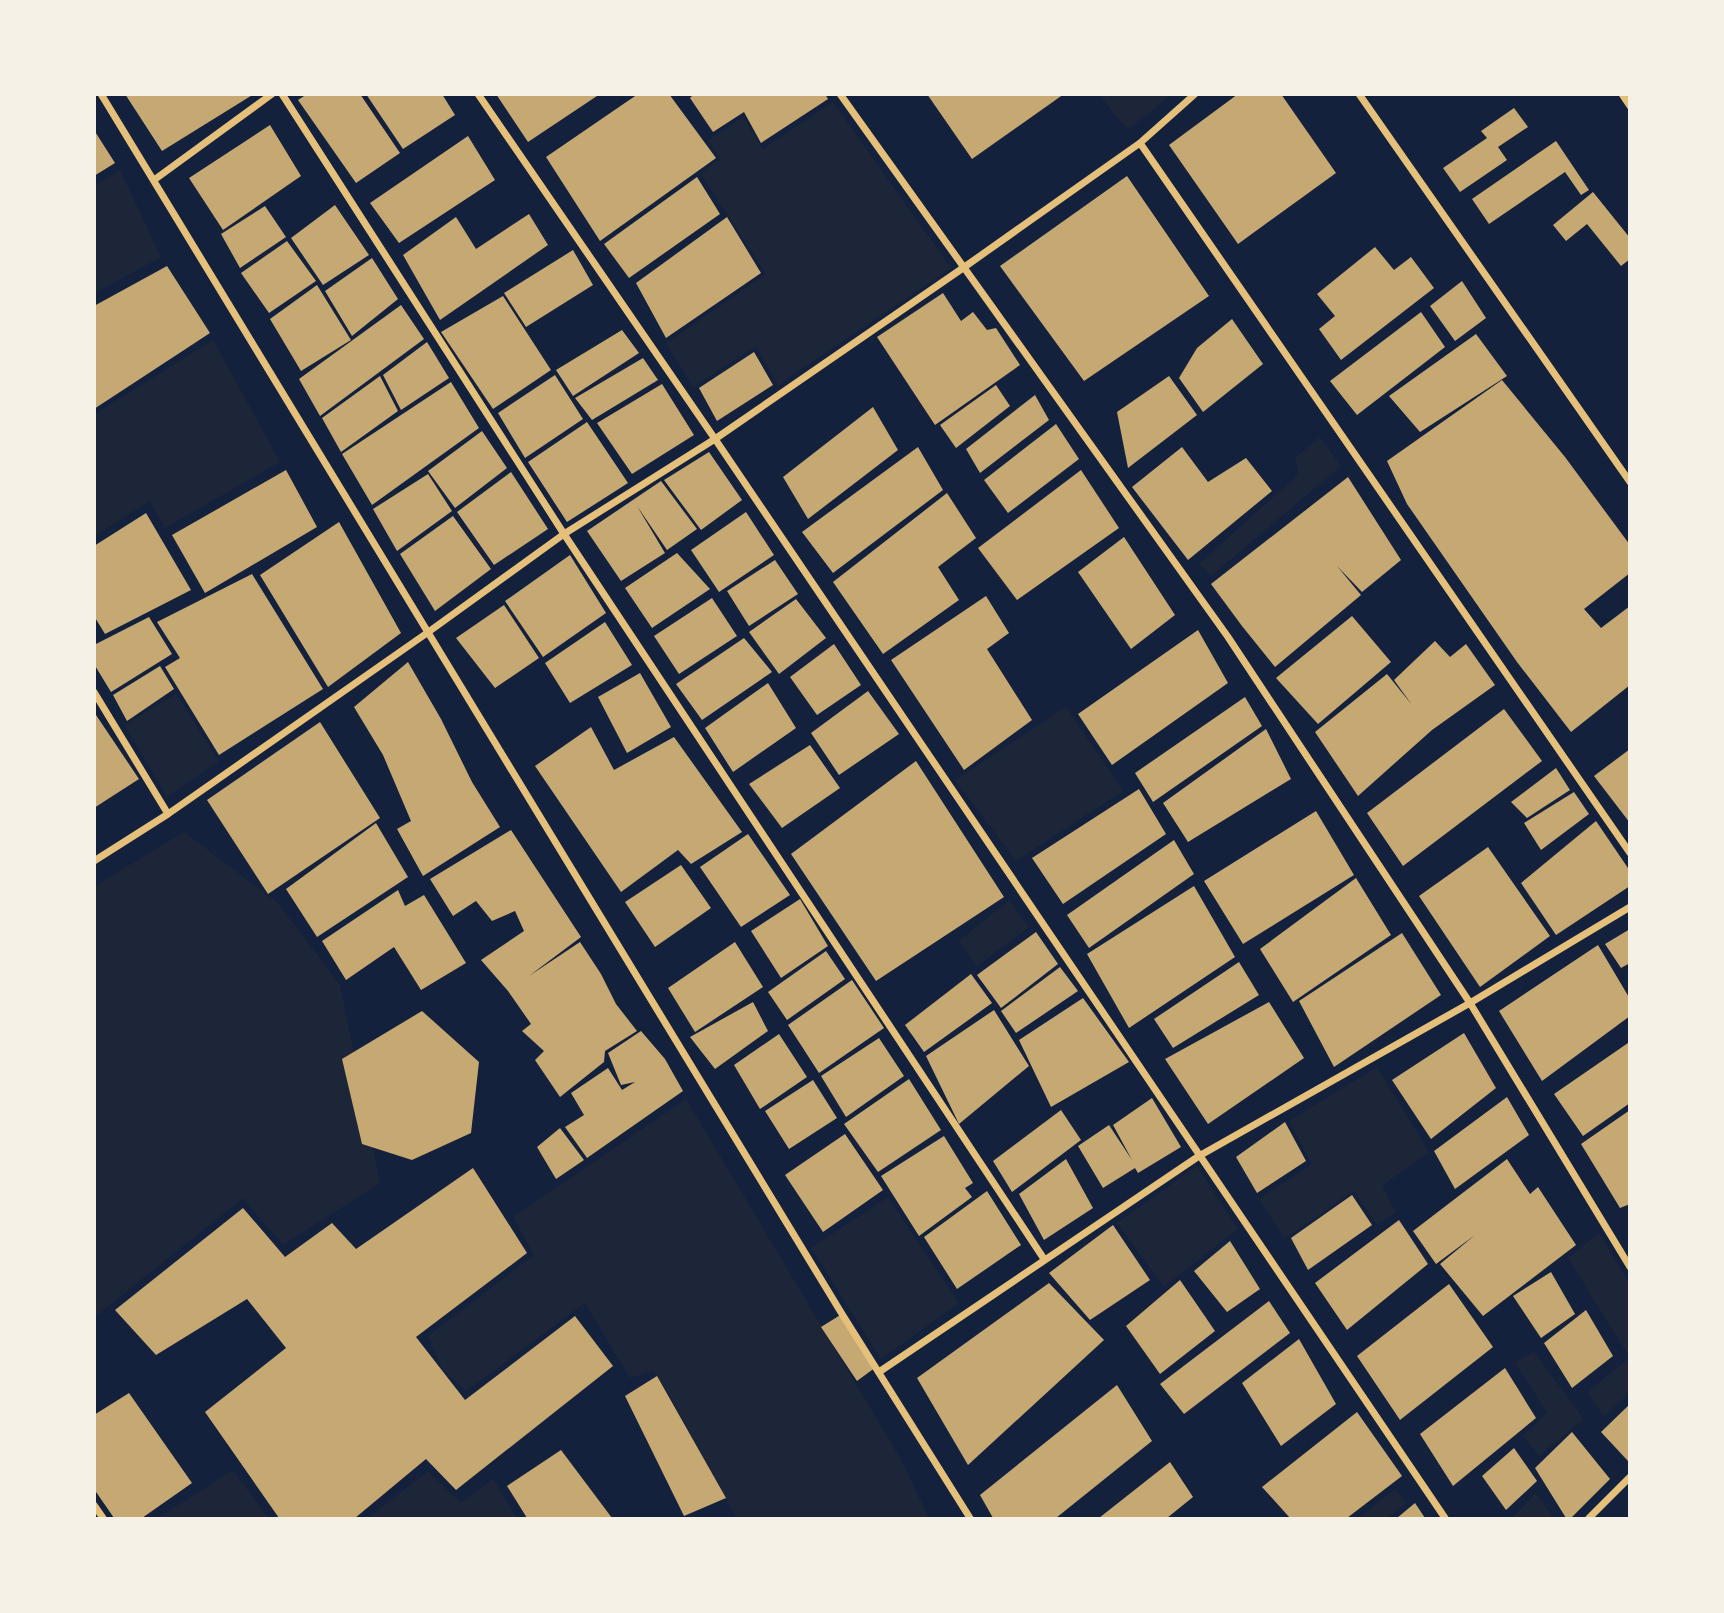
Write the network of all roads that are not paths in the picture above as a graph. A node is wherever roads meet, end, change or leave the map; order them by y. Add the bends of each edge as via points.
1 (101, 94) edge
2 (272, 94) edge
3 (282, 94) edge
4 (478, 94) edge
5 (840, 94) edge
6 (1195, 94) edge
7 (1359, 94) edge
8 (1622, 94) edge
9 (1629, 106) edge
10 (1140, 143) junction
11 (154, 180) junction
12 (963, 268) junction
13 (715, 439) junction
14 (1629, 482) edge
15 (564, 534) junction
16 (427, 633) junction
17 (94, 692) edge
18 (168, 814) junction
19 (1629, 853) edge
20 (94, 861) edge
21 (1629, 907) edge
22 (1470, 1003) junction
23 (1199, 1156) junction
24 (1044, 1259) junction
25 (1629, 1267) edge
26 (879, 1372) junction
27 (1629, 1477) edge
28 (94, 1505) edge
29 (103, 1518) edge
30 (970, 1518) edge
31 (1445, 1518) edge
32 (1589, 1518) edge

1 - 11 street
2 - 11 street
3 - 15 street
4 - 13 street
5 - 12 street
6 - 10 street
7 - 14 street
8 - 9 street
10 - 12 street
10 - 19 street
11 - 16 street
12 - 13 street
12 - 22 street via 1228,637
13 - 15 street
13 - 23 street
15 - 16 street
15 - 24 street
16 - 18 street
16 - 26 street
17 - 18 street
18 - 20 street
21 - 22 street
22 - 23 street
22 - 25 street
23 - 24 street
23 - 31 street
24 - 26 street
26 - 30 street
27 - 32 street
28 - 29 street

